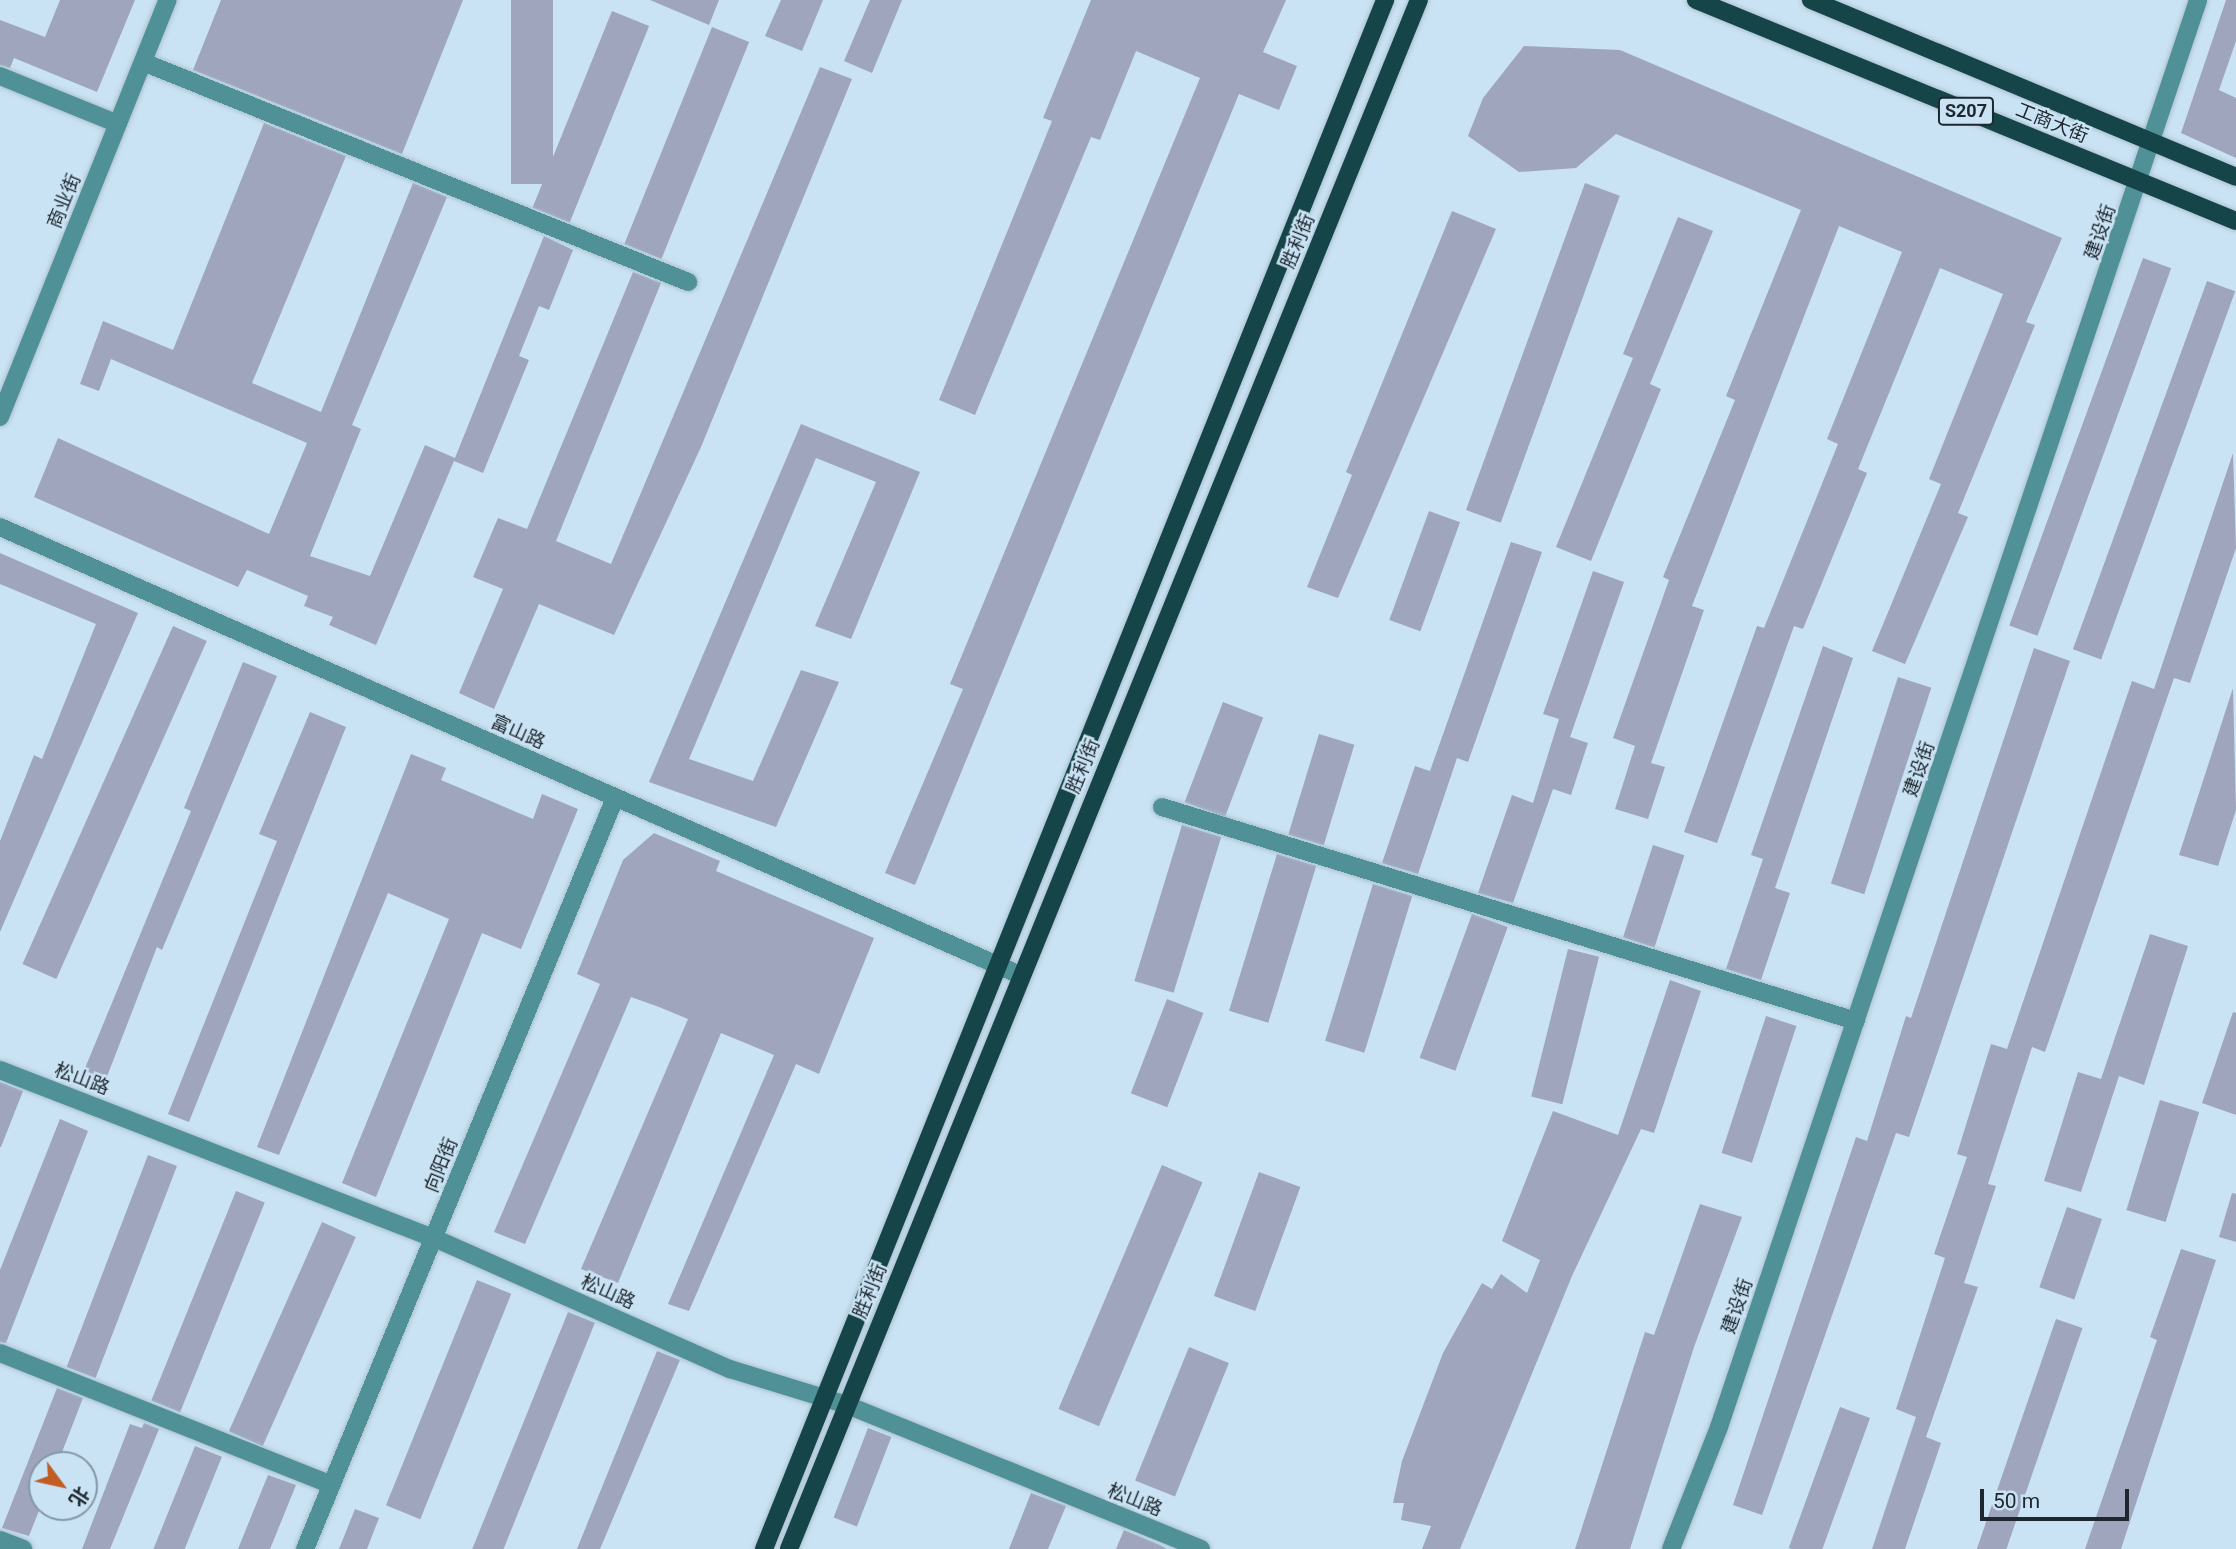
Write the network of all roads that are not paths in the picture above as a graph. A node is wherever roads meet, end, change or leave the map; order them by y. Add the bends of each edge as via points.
1 (168, 0) edge
2 (1385, 0) edge
3 (1419, 0) edge
4 (1696, 0) edge
5 (1811, 0) edge
6 (2198, 0) edge
7 (143, 62) junction
8 (0, 76) edge
9 (118, 124) junction
10 (2152, 143) junction
11 (2236, 177) edge
12 (2139, 181) junction
13 (2236, 221) edge
14 (688, 282) dead end
15 (0, 417) edge
16 (0, 527) edge
17 (615, 798) junction
18 (1162, 807) dead end
19 (999, 967) junction
20 (1020, 975) junction
21 (1856, 1021) junction
22 (0, 1070) edge
23 (434, 1238) junction
24 (0, 1353) edge
25 (825, 1398) junction
26 (847, 1405) junction
27 (331, 1485) junction
28 (0, 1540) edge
29 (23, 1549) edge
30 (305, 1549) edge
31 (764, 1549) edge
32 (789, 1549) edge
33 (1200, 1549) edge
34 (1671, 1549) edge

1 - 7 street, 商业街
2 - 19 main road, 胜利街
3 - 20 main road, 胜利街
4 - 12 main road, 工商大街 / S207
5 - 10 main road, 工商大街 / S207
6 - 10 street, 建设街
7 - 9 street, 商业街
7 - 14 street
8 - 9 street
9 - 15 street, 商业街
10 - 11 main road, 工商大街 / S207
10 - 12 street, 建设街
12 - 13 main road, 工商大街 / S207
12 - 21 street, 建设街
16 - 17 street, 富山路
17 - 19 street, 富山路
17 - 23 street, 向阳街
18 - 21 street
19 - 20 street, 富山路
19 - 25 main road, 胜利街
20 - 26 main road, 胜利街
21 - 34 street, 建设街 via 1719,1427
22 - 23 street, 松山路
23 - 25 street, 松山路 via 730,1369
23 - 27 street, 向阳街
24 - 27 street
25 - 26 street, 松山路
25 - 31 main road, 胜利街
26 - 32 main road, 胜利街
26 - 33 street, 松山路
27 - 30 street, 向阳街
28 - 29 street

